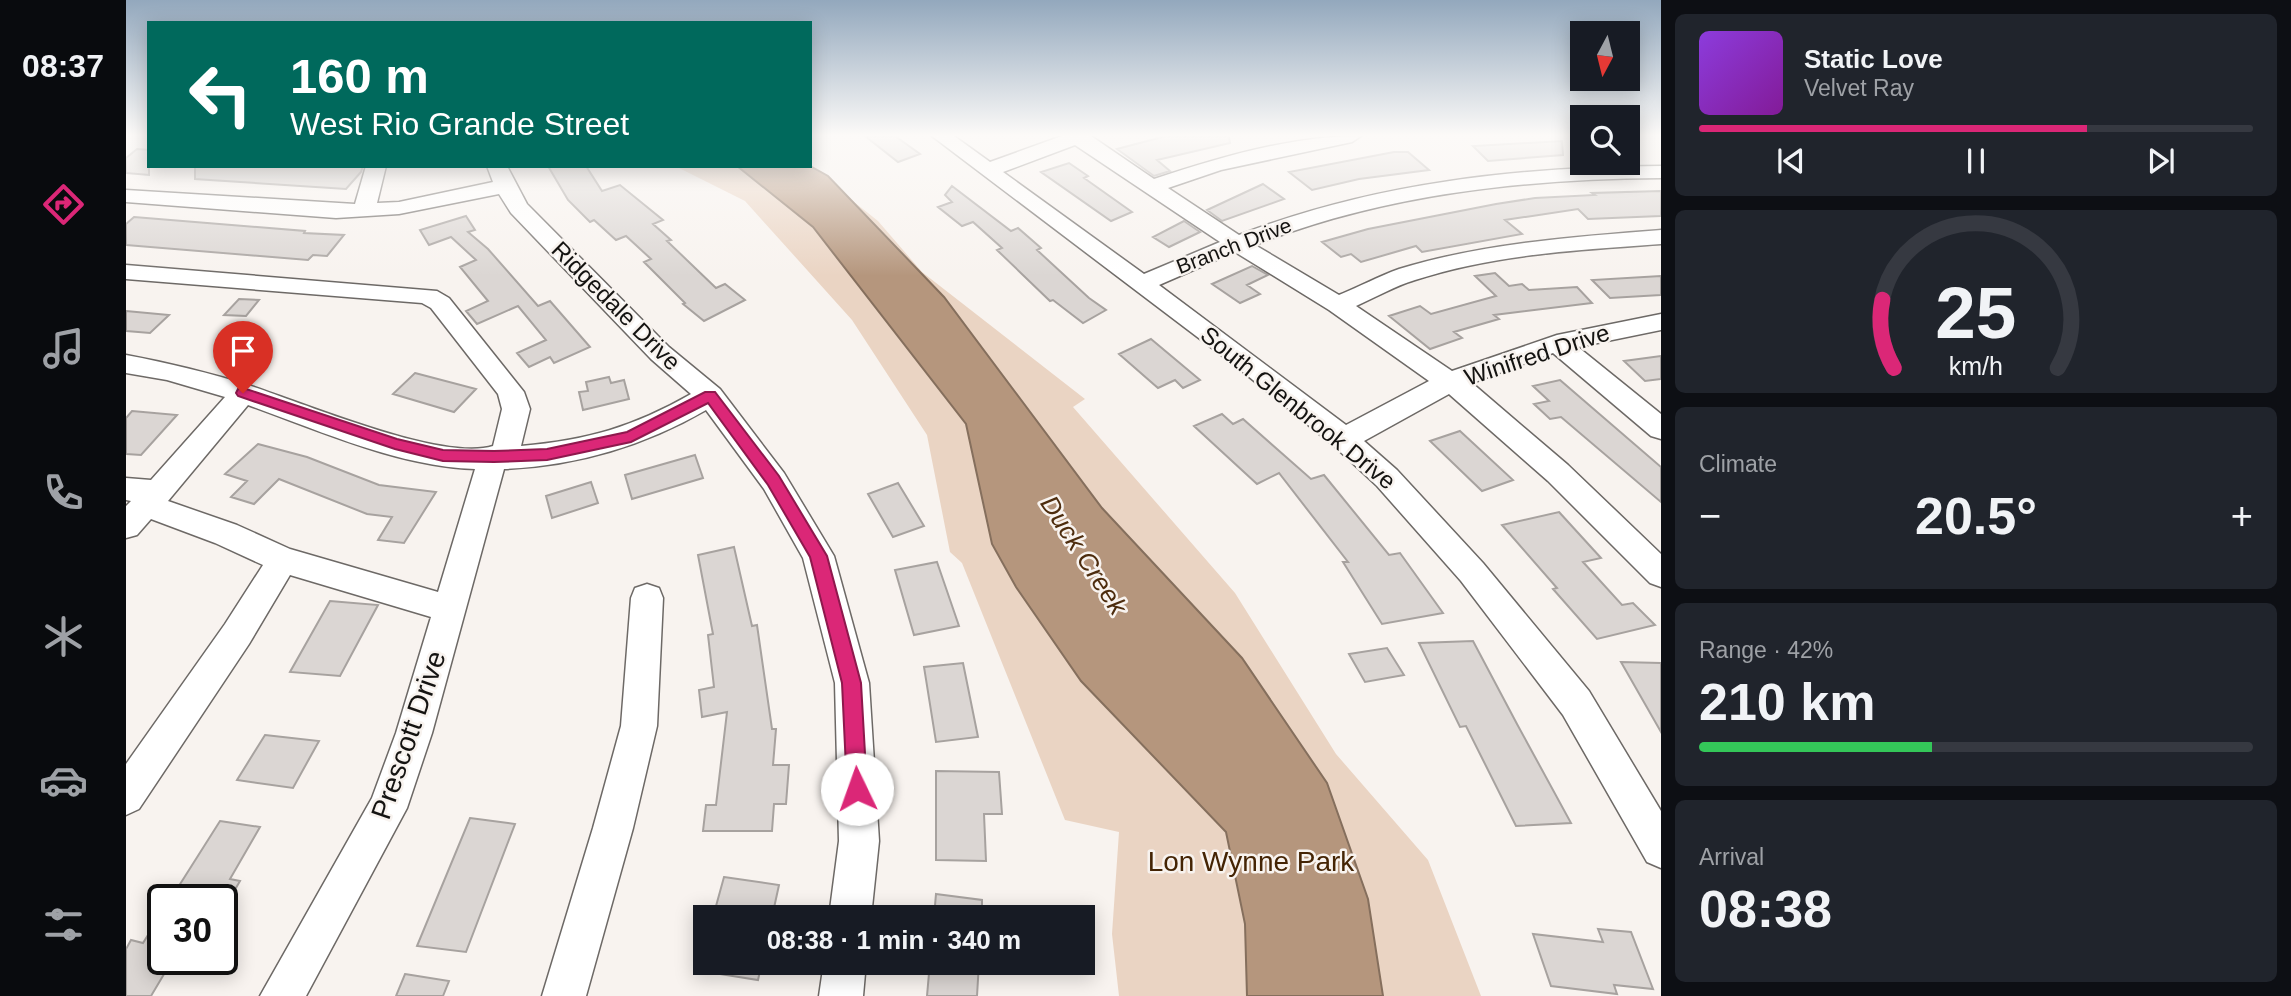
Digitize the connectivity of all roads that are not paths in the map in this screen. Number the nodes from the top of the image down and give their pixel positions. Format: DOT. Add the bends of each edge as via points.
graph roads {
  1 [pos="372,182"];
  2 [pos="480,182"];
  3 [pos="505,182"];
  4 [pos="1005,182"];
  5 [pos="1145,182"];
  6 [pos="1165,182"];
  7 [pos="1481,182"];
  8 [pos="1152,187"];
  9 [pos="126,196"];
  10 [pos="364,210"];
  11 [pos="1661,237"];
  12 [pos="1236,243"];
  13 [pos="126,272"];
  14 [pos="1142,284"];
  15 [pos="1338,304"];
  16 [pos="1661,322"];
  17 [pos="1557,343"];
  18 [pos="126,365"];
  19 [pos="1451,383"];
  20 [pos="243,393"];
  21 [pos="710,396"];
  22 [pos="1661,429"];
  23 [pos="1344,439"];
  24 [pos="499,456"];
  25 [pos="139,503"];
  26 [pos="284,560"];
  27 [pos="1661,574"];
  28 [pos="647,598"];
  29 [pos="450,609"];
  30 [pos="126,796"];
  31 [pos="1661,848"];
  32 [pos="851,905"];
  33 [pos="843,975"];
  34 [pos="282,996"];
  35 [pos="564,996"];
  36 [pos="841,996"];
  1 -- 10 [label="street"];
  2 -- 10 [label="street" via="399,208"];
  3 -- 21 [label="street, Ridgedale Drive" via="519,208 559,250 660,353"];
  4 -- 14 [label="street, South Glenbrook Drive"];
  5 -- 8 [label="street"];
  6 -- 8 [label="street"];
  7 -- 12 [label="street, Branch Drive" via="1318,215"];
  8 -- 12 [label="street"];
  9 -- 10 [label="street"];
  11 -- 15 [label="street" via="1537,246 1450,263 1405,275"];
  12 -- 14 [label="street, Branch Drive"];
  12 -- 15 [label="street"];
  13 -- 24 [label="street, Prescott Drive" via="428,296 440,303 511,392 516,410"];
  14 -- 23 [label="street, South Glenbrook Drive"];
  15 -- 19 [label="street"];
  16 -- 17 [label="street, Winifred Drive"];
  17 -- 19 [label="street, Winifred Drive"];
  17 -- 22 [label="street"];
  18 -- 20 [label="street" via="200,379"];
  19 -- 23 [label="street, Winifred Drive"];
  19 -- 27 [label="street" via="1525,442"];
  20 -- 24 [label="street" via="443,456"];
  20 -- 25 [label="street"];
  21 -- 24 [label="street" via="631,436 547,455"];
  21 -- 32 [label="street, Ridgedale Drive" via="774,481 818,556 852,683 859,841"];
  23 -- 31 [label="street, South Glenbrook Drive" via="1430,523 1576,703"];
  24 -- 29 [label="street, Prescott Drive"];
  25 -- 26 [label="street"];
  26 -- 29 [label="street"];
  26 -- 30 [label="street"];
  28 -- 35 [label="street" via="639,726"];
  29 -- 34 [label="street, Prescott Drive" via="388,808"];
  33 -- 36 [label="street"];
}
